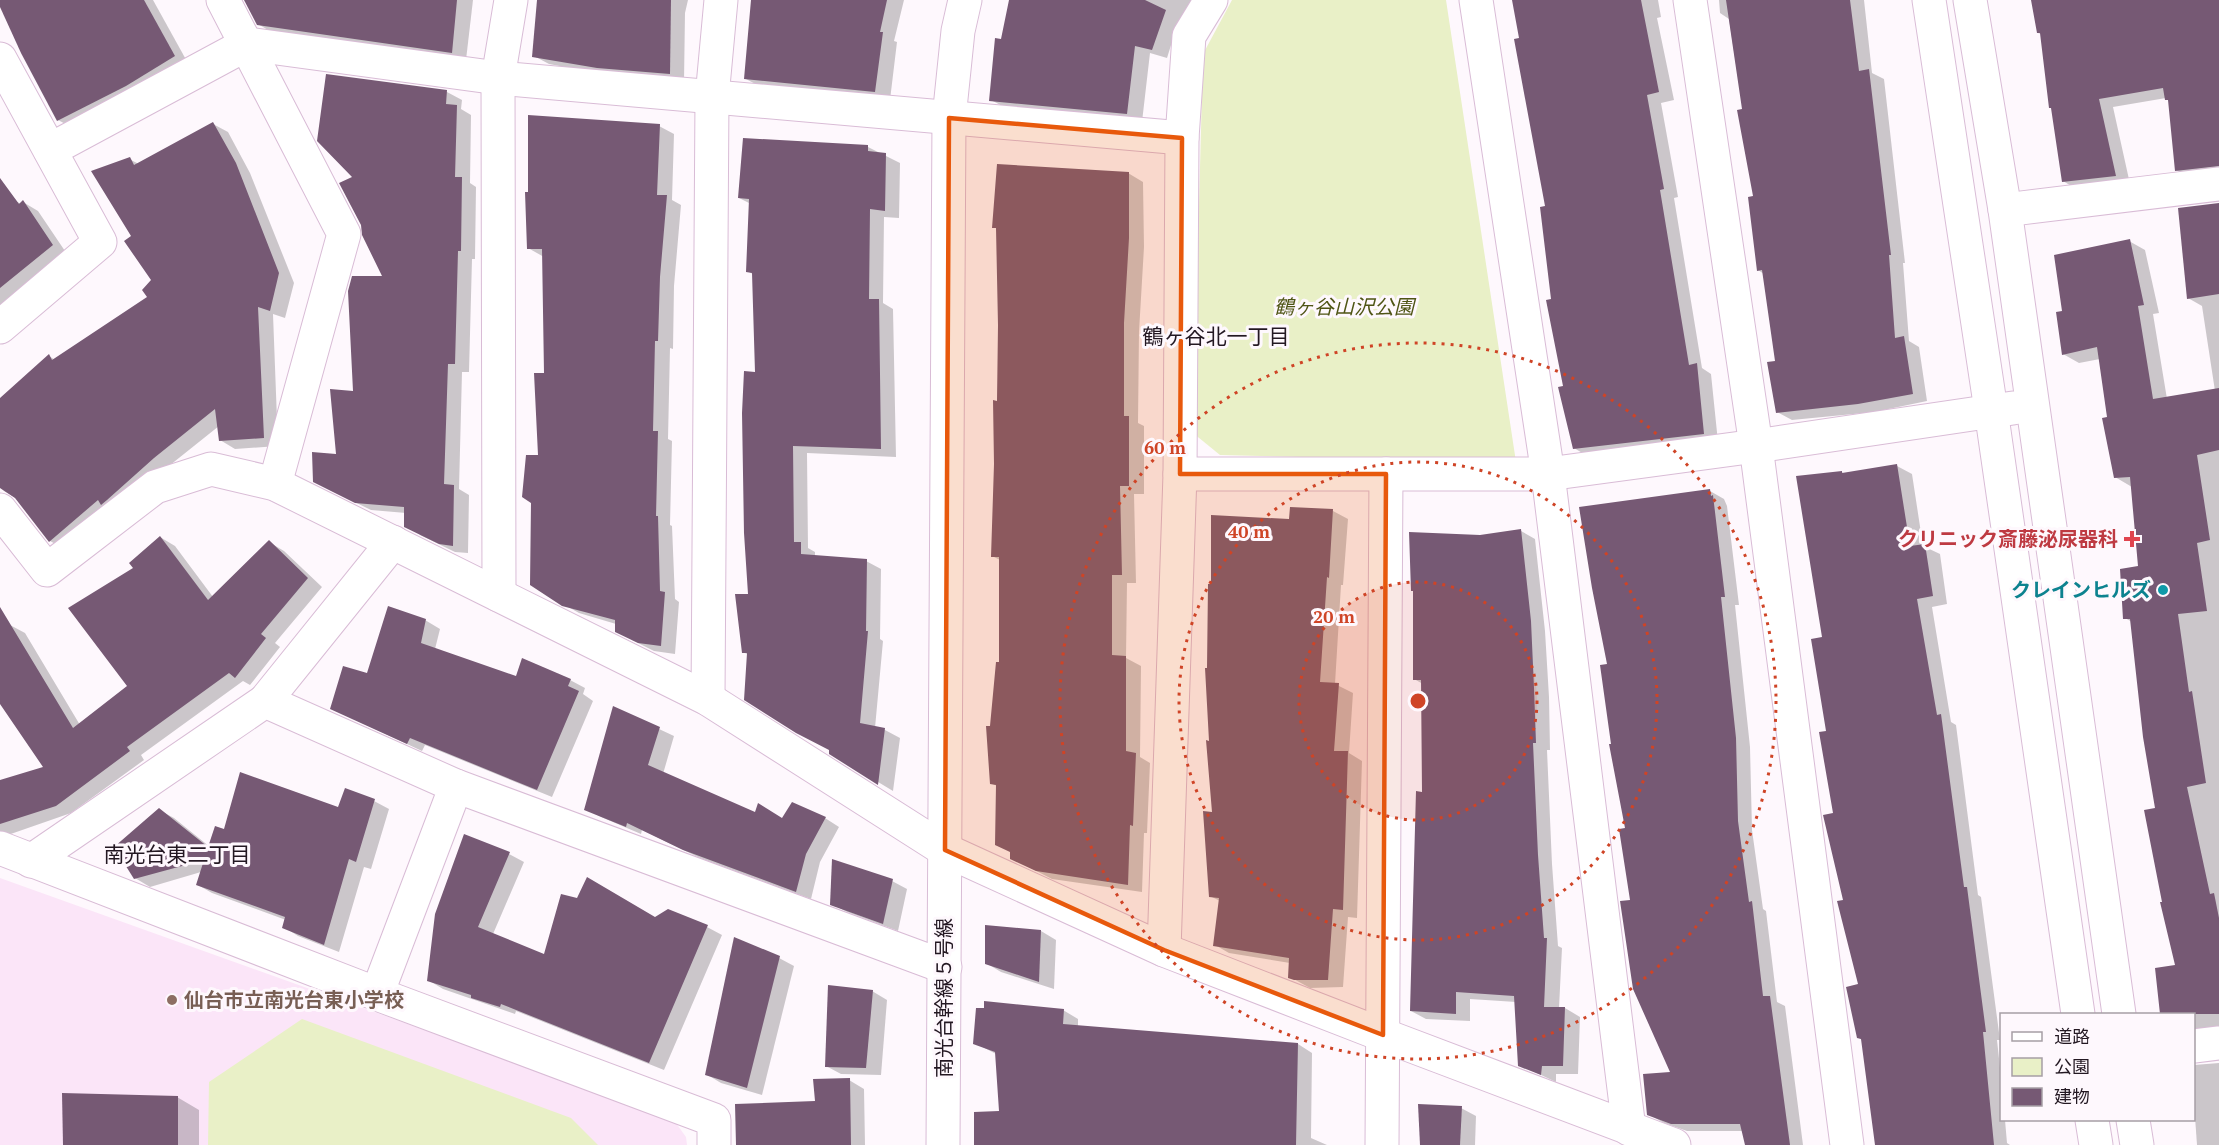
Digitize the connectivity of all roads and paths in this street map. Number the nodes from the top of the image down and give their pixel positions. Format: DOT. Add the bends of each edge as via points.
graph roads {
  1 [pos="223,0"];
  2 [pos="511,0"];
  3 [pos="722,0"];
  4 [pos="965,0"];
  5 [pos="1212,0"];
  6 [pos="1476,0"];
  7 [pos="1690,0"];
  8 [pos="1929,0"];
  9 [pos="1970,0"];
  10 [pos="247,44"];
  11 [pos="0,61"];
  12 [pos="498,78"];
  13 [pos="712,97"];
  14 [pos="949,118"];
  15 [pos="1182,138"];
  16 [pos="50,150"];
  17 [pos="2219,184"];
  18 [pos="2004,210"];
  19 [pos="0,327"];
  20 [pos="2032,405"];
  21 [pos="1991,410"];
  22 [pos="1756,446"];
  23 [pos="1180,474"];
  24 [pos="1386,474"];
  25 [pos="1548,474"];
  26 [pos="275,484"];
  27 [pos="0,510"];
  28 [pos="393,542"];
  29 [pos="499,595"];
  30 [pos="708,699"];
  31 [pos="265,700"];
  32 [pos="456,786"];
  33 [pos="0,848"];
  34 [pos="945,850"];
  35 [pos="31,861"];
  36 [pos="1164,950"];
  37 [pos="945,967"];
  38 [pos="377,994"];
  39 [pos="2078,1013"];
  40 [pos="2119,1013"];
  41 [pos="1383,1035"];
  42 [pos="2219,1043"];
  43 [pos="2195,1046"];
  44 [pos="2092,1121"];
  45 [pos="2133,1121"];
  46 [pos="1629,1128"];
  47 [pos="1592,1130"];
  48 [pos="714,1145"];
  49 [pos="943,1145"];
  50 [pos="1382,1145"];
  51 [pos="1674,1145"];
  52 [pos="1847,1145"];
  53 [pos="2096,1145"];
  54 [pos="2137,1145"];
  1 -- 10 [label="street"];
  2 -- 12 [label="street"];
  3 -- 13 [label="street"];
  4 -- 14 [label="street, 南光台幹線５号線"];
  5 -- 15 [label="street" via="1190,36"];
  6 -- 25 [label="street"];
  7 -- 22 [label="street"];
  8 -- 21 [label="street"];
  9 -- 18 [label="street"];
  10 -- 12 [label="street"];
  10 -- 16 [label="street"];
  10 -- 26 [label="street" via="344,234"];
  11 -- 16 [label="street"];
  12 -- 13 [label="street"];
  12 -- 29 [label="street"];
  13 -- 14 [label="street"];
  13 -- 30 [label="street"];
  14 -- 15 [label="street"];
  14 -- 34 [label="street, 南光台幹線５号線"];
  15 -- 23 [label="street"];
  16 -- 19 [label="street" via="99,242"];
  17 -- 18 [label="street"];
  18 -- 20 [label="street"];
  20 -- 21 [label="street"];
  20 -- 40 [label="street"];
  21 -- 22 [label="street"];
  21 -- 39 [label="street"];
  22 -- 25 [label="street"];
  22 -- 52 [label="street"];
  23 -- 24 [label="street"];
  23 -- 36 [label="street"];
  24 -- 25 [label="street"];
  24 -- 41 [label="street"];
  25 -- 46 [label="street"];
  26 -- 27 [label="street" via="211,469 155,487 47,570"];
  26 -- 28 [label="street"];
  28 -- 29 [label="street"];
  28 -- 31 [label="street"];
  29 -- 30 [label="street"];
  30 -- 34 [label="street"];
  31 -- 32 [label="street"];
  31 -- 35 [label="street"];
  32 -- 37 [label="street"];
  32 -- 38 [label="street"];
  33 -- 35 [label="street"];
  34 -- 36 [label="street"];
  34 -- 37 [label="street, 南光台幹線５号線"];
  35 -- 38 [label="street"];
  36 -- 41 [label="street"];
  37 -- 49 [label="street, 南光台幹線５号線"];
  38 -- 48 [label="street" via="714,1120"];
  41 -- 47 [label="street"];
  41 -- 50 [label="street"];
  42 -- 43 [label="street"];
  44 -- 53 [label="street"];
  45 -- 54 [label="street"];
  46 -- 47 [label="street"];
  46 -- 51 [label="street"];
}
